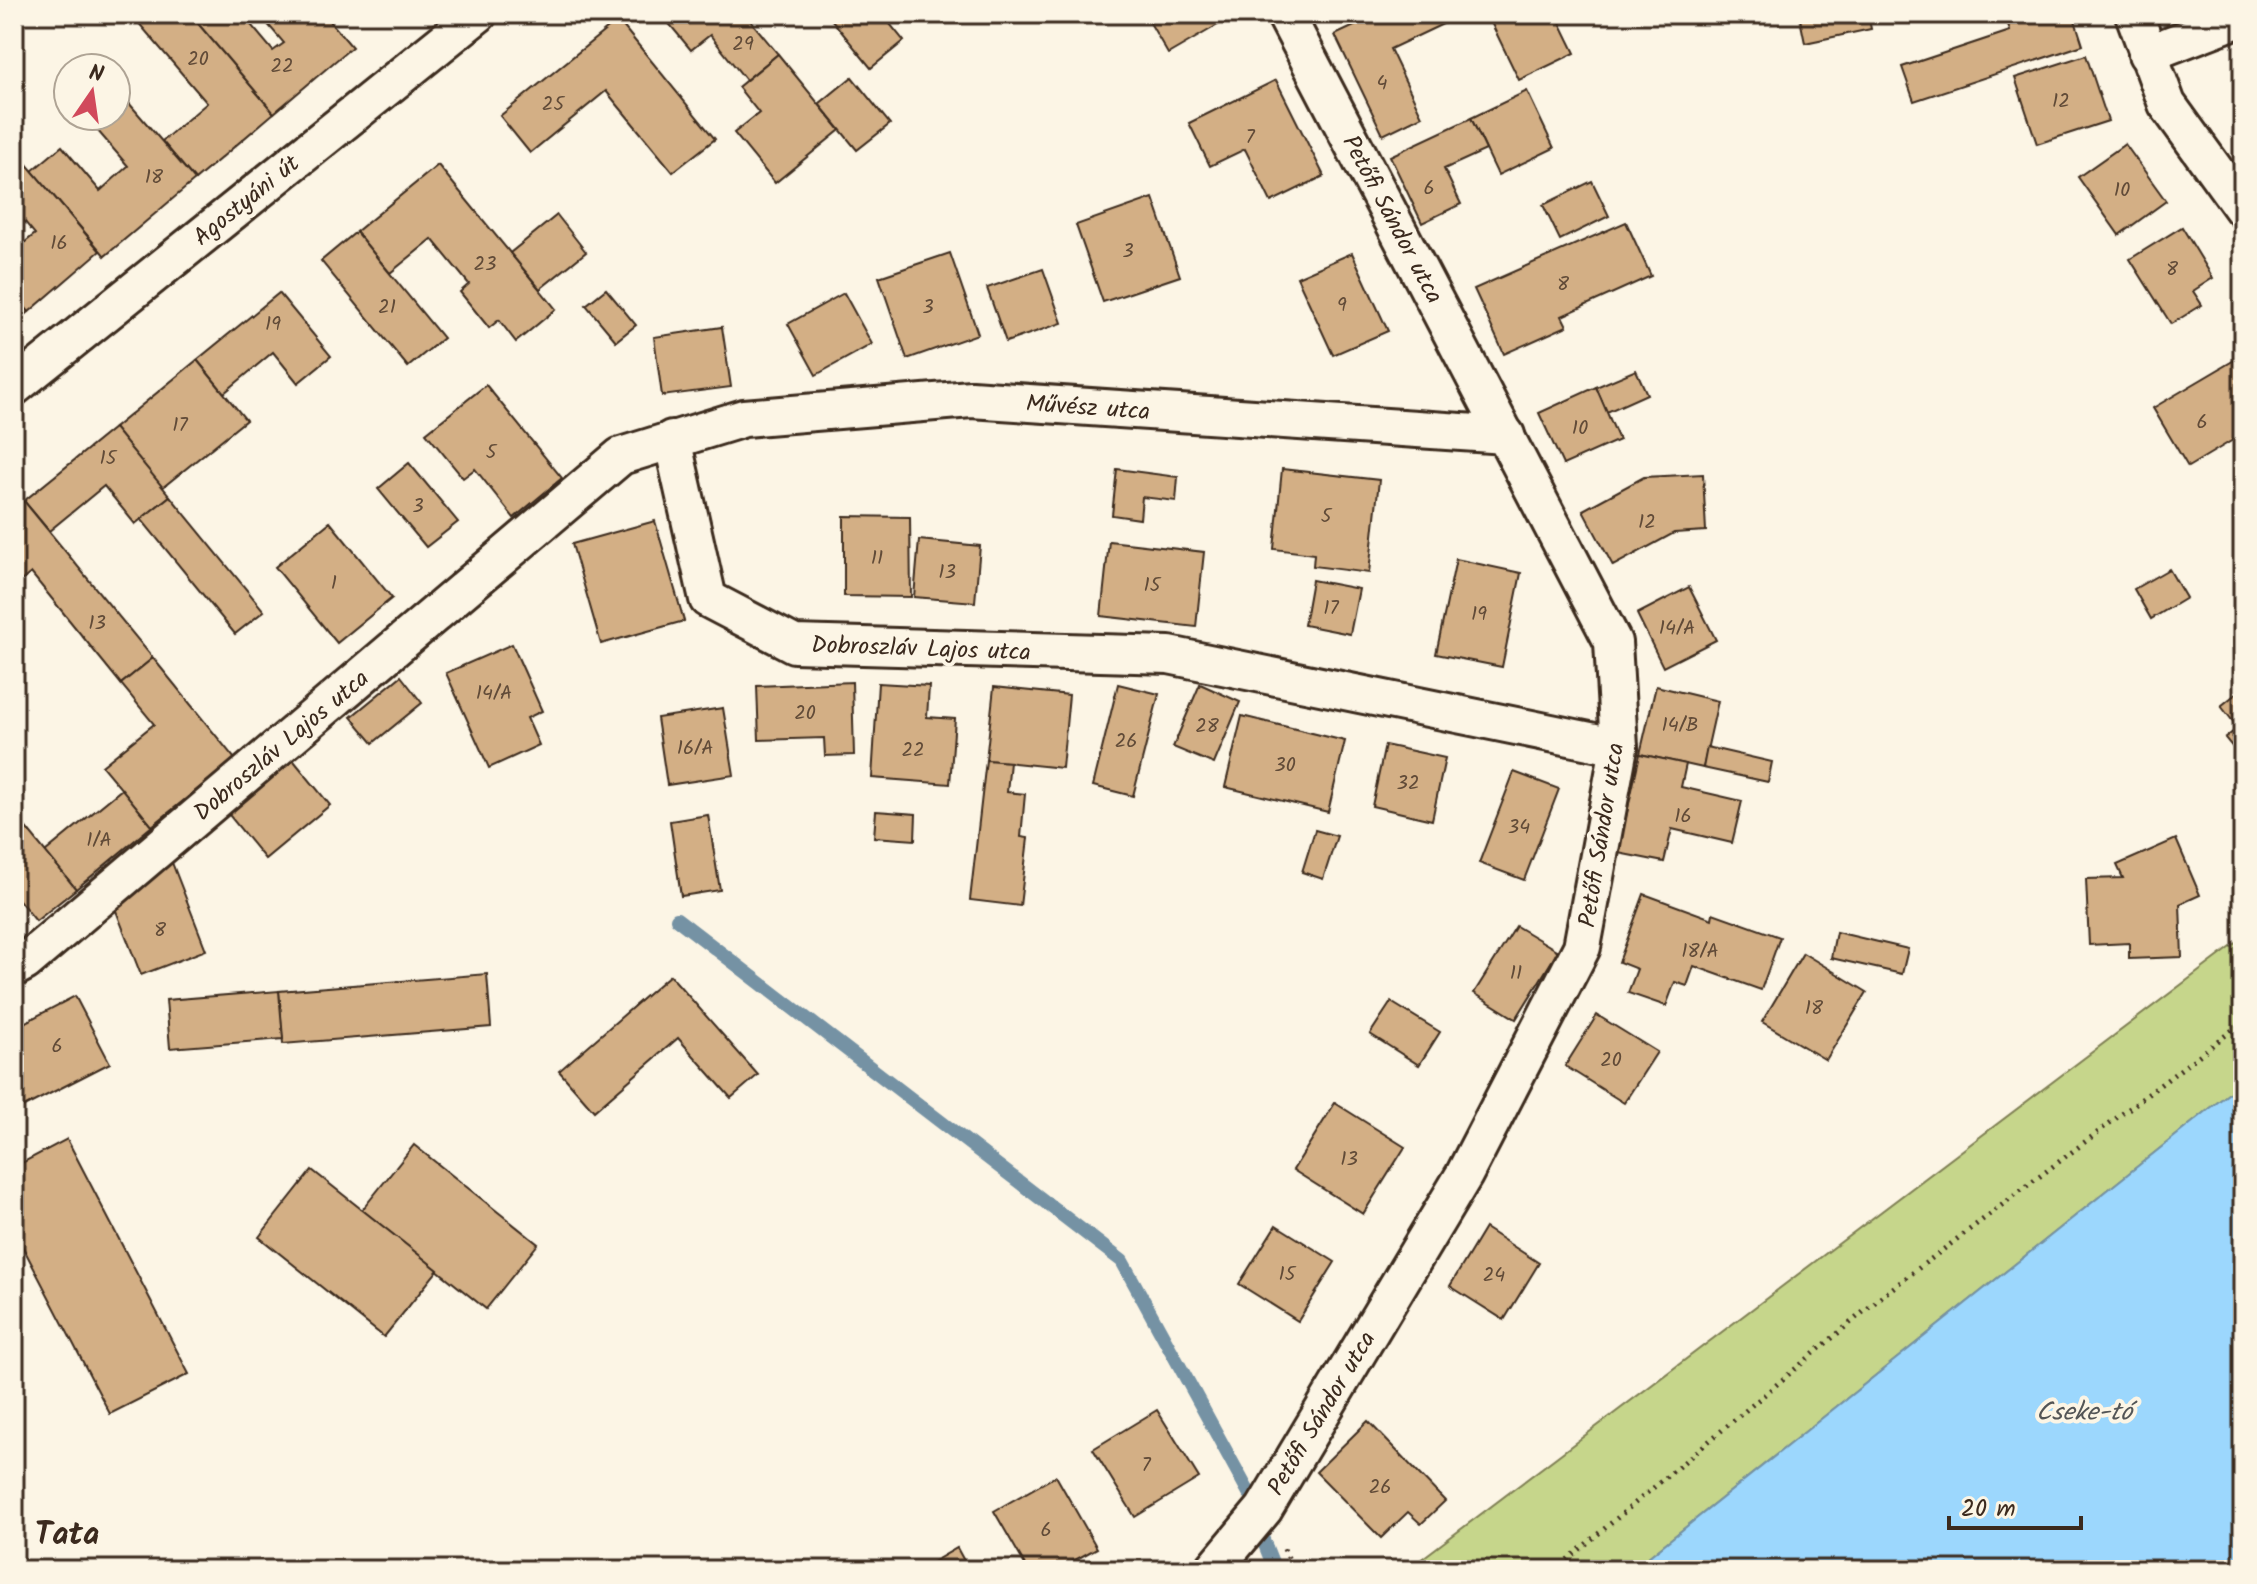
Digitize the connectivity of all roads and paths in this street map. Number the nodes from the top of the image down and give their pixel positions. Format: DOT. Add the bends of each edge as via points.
graph roads {
  1 [pos="478,14"];
  2 [pos="1285,14"];
  3 [pos="2134,14"];
  4 [pos="2243,17"];
  5 [pos="2147,54"];
  6 [pos="2243,209"];
  7 [pos="14,387"];
  8 [pos="1506,435"];
  9 [pos="672,439"];
  10 [pos="1619,747"];
  11 [pos="14,968"];
  12 [pos="2243,1022"];
  13 [pos="1213,1570"];
  14 [pos="1555,1570"];
  1 -- 7 [label="street, Agostyáni út"];
  2 -- 8 [label="street, Petőfi Sándor utca"];
  3 -- 5 [label="street"];
  4 -- 5 [label="street"];
  5 -- 6 [label="street" via="2167,104"];
  8 -- 9 [label="street, Művész utca" via="971,399 744,418"];
  8 -- 10 [label="street, Petőfi Sándor utca" via="1613,642"];
  9 -- 10 [label="street, Dobroszláv Lajos utca" via="708,599 794,644 1169,655"];
  9 -- 11 [label="street, Dobroszláv Lajos utca" via="621,456"];
  10 -- 13 [label="street, Petőfi Sándor utca" via="1582,947 1464,1175 1264,1509"];
  12 -- 14 [label="path" via="1886,1293"];
}
